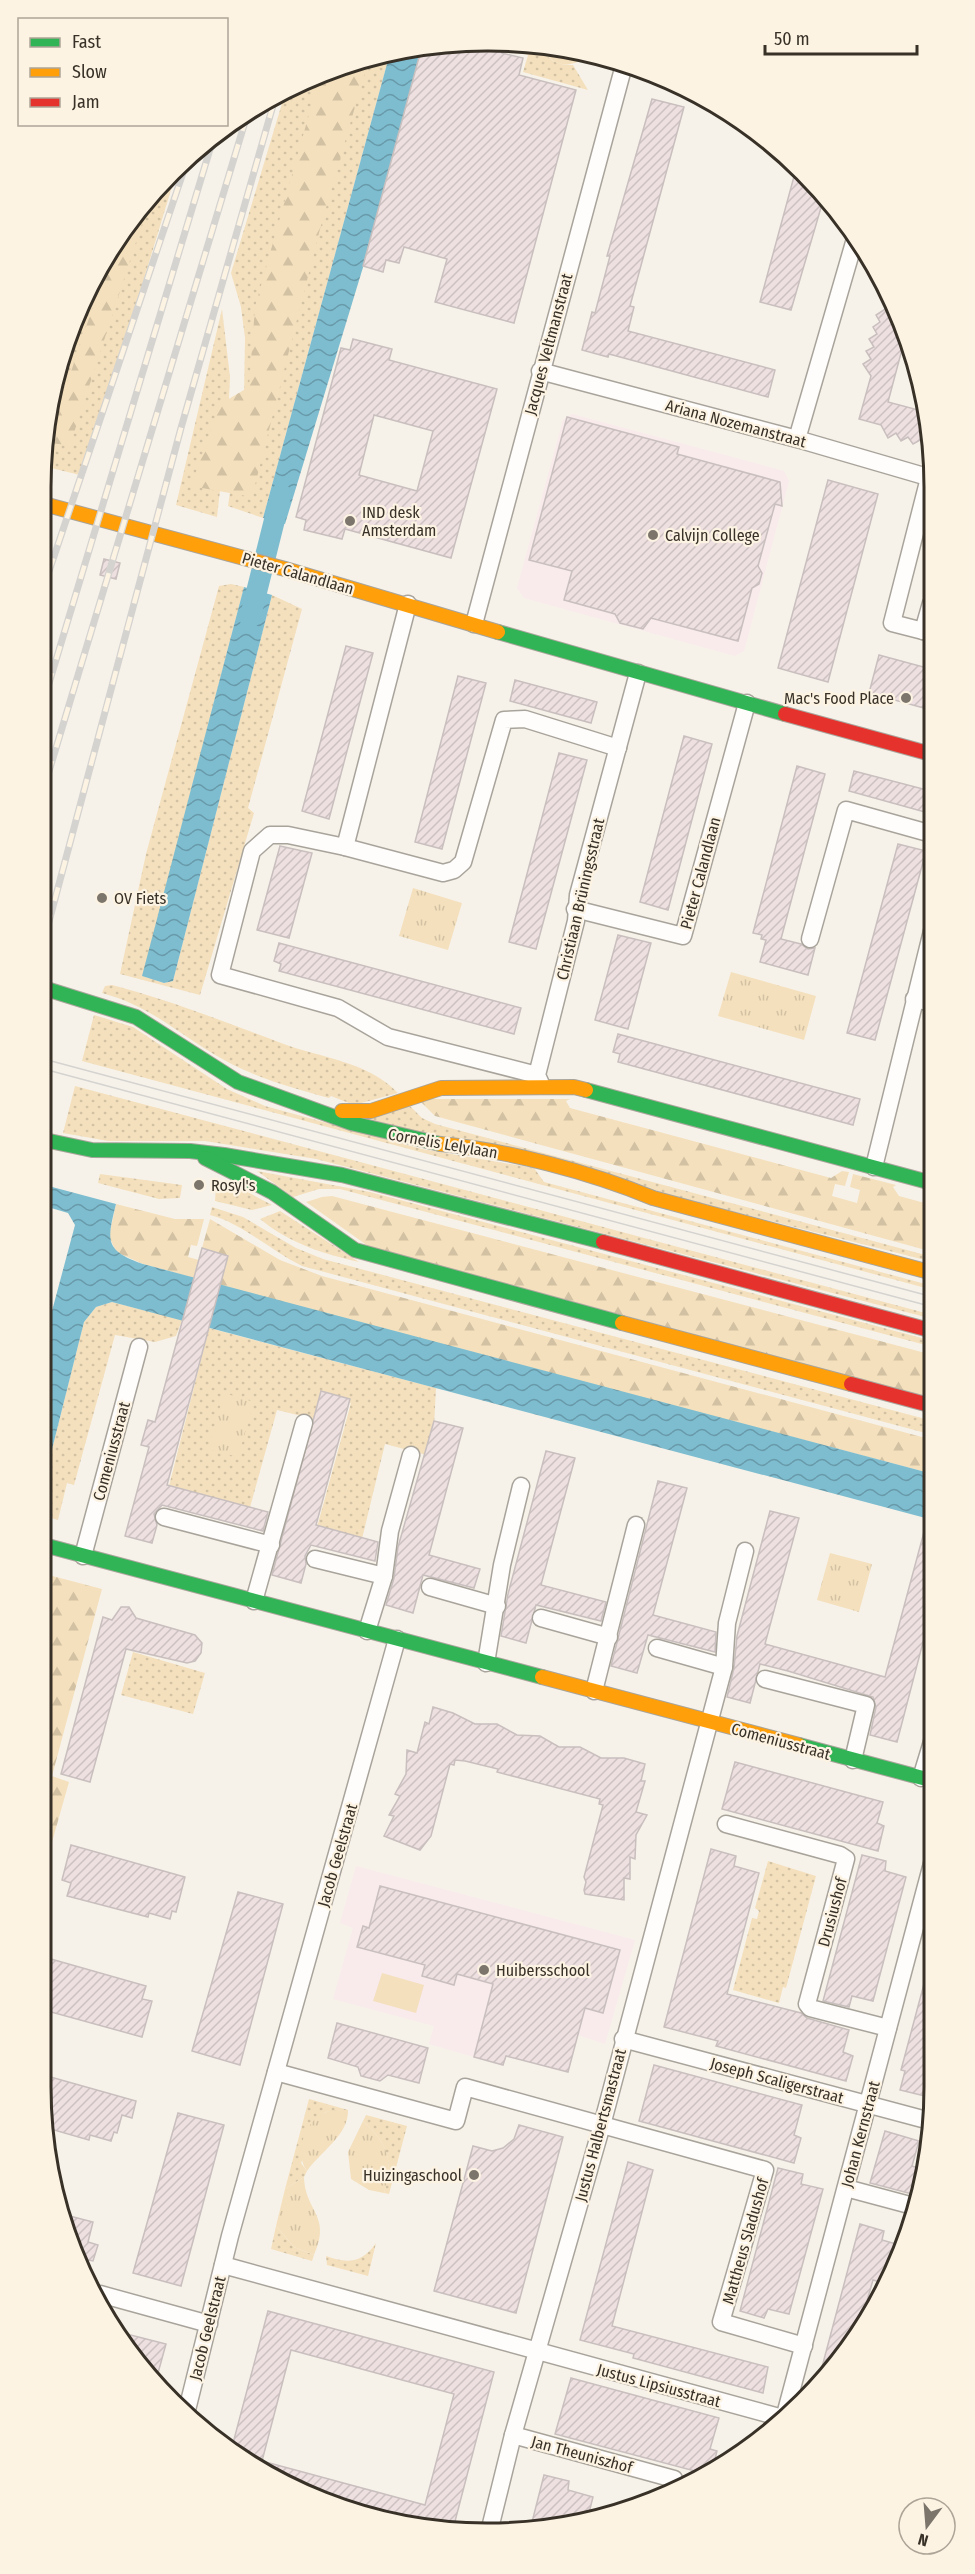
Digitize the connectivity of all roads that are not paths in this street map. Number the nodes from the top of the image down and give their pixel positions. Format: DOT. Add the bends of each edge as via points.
graph roads {
  1 [pos="622,72"];
  2 [pos="852,248"];
  3 [pos="540,371"];
  4 [pos="797,439"];
  5 [pos="924,476"];
  6 [pos="924,501"];
  7 [pos="51,505"];
  8 [pos="408,604"];
  9 [pos="474,624"];
  10 [pos="924,631"];
  11 [pos="638,673"];
  12 [pos="747,703"];
  13 [pos="618,748"];
  14 [pos="924,752"];
  15 [pos="924,832"];
  16 [pos="345,847"];
  17 [pos="576,909"];
  18 [pos="810,939"];
  19 [pos="924,963"];
  20 [pos="51,990"];
  21 [pos="915,999"];
  22 [pos="924,1001"];
  23 [pos="540,1082"];
  24 [pos="304,1106"];
  25 [pos="51,1141"];
  26 [pos="189,1151"];
  27 [pos="874,1167"];
  28 [pos="924,1181"];
  29 [pos="924,1271"];
  30 [pos="924,1329"];
  31 [pos="139,1347"];
  32 [pos="924,1404"];
  33 [pos="304,1423"];
  34 [pos="411,1455"];
  35 [pos="521,1486"];
  36 [pos="164,1517"];
  37 [pos="636,1525"];
  38 [pos="271,1545"];
  39 [pos="51,1546"];
  40 [pos="745,1551"];
  41 [pos="83,1556"];
  42 [pos="315,1559"];
  43 [pos="384,1576"];
  44 [pos="430,1587"];
  45 [pos="254,1601"];
  46 [pos="497,1606"];
  47 [pos="541,1618"];
  48 [pos="368,1631"];
  49 [pos="609,1637"];
  50 [pos="397,1639"];
  51 [pos="657,1648"];
  52 [pos="486,1663"];
  53 [pos="724,1667"];
  54 [pos="765,1679"];
  55 [pos="594,1691"];
  56 [pos="709,1722"];
  57 [pos="853,1760"];
  58 [pos="924,1779"];
  59 [pos="726,1824"];
  60 [pos="924,1904"];
  61 [pos="888,2028"];
  62 [pos="623,2039"];
  63 [pos="276,2072"];
  64 [pos="868,2104"];
  65 [pos="923,2119"];
  66 [pos="602,2125"];
  67 [pos="846,2188"];
  68 [pos="907,2204"];
  69 [pos="223,2265"];
  70 [pos="104,2295"];
  71 [pos="208,2324"];
  72 [pos="804,2346"];
  73 [pos="538,2352"];
  74 [pos="788,2402"];
  75 [pos="188,2403"];
  76 [pos="774,2416"];
  77 [pos="513,2435"];
  78 [pos="675,2481"];
  79 [pos="491,2523"];
  1 -- 3 [label="street, Jacques Veltmanstraat"];
  2 -- 4 [label="street"];
  3 -- 4 [label="street, Ariana Nozemanstraat"];
  3 -- 9 [label="street, Jacques Veltmanstraat"];
  4 -- 5 [label="street, Ariana Nozemanstraat"];
  6 -- 10 [label="street" via="892,623"];
  7 -- 8 [label="main road, Pieter Calandlaan"];
  8 -- 9 [label="main road, Pieter Calandlaan"];
  8 -- 16 [label="street"];
  9 -- 11 [label="main road, Pieter Calandlaan"];
  11 -- 12 [label="main road, Pieter Calandlaan"];
  11 -- 13 [label="street, Christiaan Brüningsstraat"];
  12 -- 14 [label="main road, Pieter Calandlaan"];
  12 -- 17 [label="street, Pieter Calandlaan" via="683,936"];
  13 -- 16 [label="street" via="525,719 504,720 463,862 454,870 443,873"];
  13 -- 17 [label="street, Christiaan Brüningsstraat"];
  15 -- 18 [label="street" via="846,810"];
  16 -- 23 [label="street" via="270,835 252,851 219,975 338,1008 388,1037"];
  17 -- 23 [label="street, Christiaan Brüningsstraat"];
  19 -- 21 [label="street"];
  20 -- 24 [label="main road, Cornelis Lelylaan" via="136,1017 238,1082"];
  21 -- 22 [label="street"];
  21 -- 27 [label="street"];
  23 -- 24 [label="main road" via="435,1089 375,1112"];
  23 -- 27 [label="main road" via="574,1087"];
  24 -- 29 [label="main road, Cornelis Lelylaan" via="406,1139 481,1148"];
  25 -- 26 [label="main road" via="92,1150"];
  26 -- 30 [label="main road" via="381,1183"];
  26 -- 32 [label="main road" via="272,1192 334,1237 377,1258"];
  27 -- 28 [label="main road"];
  31 -- 41 [label="street, Comeniusstraat"];
  33 -- 38 [label="street"];
  34 -- 43 [label="street" via="390,1531"];
  35 -- 46 [label="street" via="502,1565"];
  36 -- 38 [label="street"];
  37 -- 49 [label="street"];
  38 -- 45 [label="street"];
  39 -- 41 [label="main road, Comeniusstraat"];
  40 -- 53 [label="street, Comeniusstraat" via="727,1623"];
  41 -- 45 [label="main road, Comeniusstraat"];
  42 -- 43 [label="street"];
  43 -- 48 [label="street"];
  44 -- 46 [label="street"];
  45 -- 48 [label="main road, Comeniusstraat"];
  46 -- 52 [label="street"];
  47 -- 49 [label="street"];
  48 -- 50 [label="main road, Comeniusstraat"];
  49 -- 55 [label="street"];
  50 -- 52 [label="main road, Comeniusstraat"];
  50 -- 63 [label="street, Jacob Geelstraat"];
  51 -- 53 [label="street"];
  52 -- 55 [label="main road, Comeniusstraat"];
  53 -- 56 [label="street, Comeniusstraat"];
  54 -- 57 [label="street, Comeniusstraat" via="866,1705"];
  55 -- 56 [label="main road, Comeniusstraat"];
  56 -- 57 [label="main road, Comeniusstraat"];
  56 -- 62 [label="street, Justus Halbertsmastraat"];
  57 -- 58 [label="main road, Comeniusstraat"];
  59 -- 61 [label="street, Drusiushof" via="846,1859 807,2004"];
  60 -- 61 [label="street, Johan Kernstraat"];
  61 -- 64 [label="street, Johan Kernstraat"];
  62 -- 64 [label="street, Joseph Scaligerstraat"];
  62 -- 66 [label="street, Justus Halbertsmastraat"];
  63 -- 66 [label="street" via="456,2121 465,2087"];
  63 -- 69 [label="street, Jacob Geelstraat"];
  64 -- 65 [label="street, Joseph Scaligerstraat"];
  64 -- 67 [label="street, Johan Kernstraat"];
  66 -- 72 [label="street, Mattheus Sladushof" via="765,2170 721,2322"];
  66 -- 73 [label="street, Justus Halbertsmastraat"];
  67 -- 68 [label="street"];
  67 -- 72 [label="street, Johan Kernstraat"];
  69 -- 71 [label="street, Jacob Geelstraat"];
  69 -- 73 [label="street, Justus Lipsiusstraat"];
  70 -- 71 [label="street"];
  71 -- 75 [label="street, Jacob Geelstraat"];
  72 -- 74 [label="street, Johan Kernstraat"];
  73 -- 76 [label="street, Justus Lipsiusstraat"];
  73 -- 77 [label="street, Justus Halbertsmastraat"];
  77 -- 78 [label="street, Jan Theuniszhof"];
  77 -- 79 [label="street, Justus Halbertsmastraat"];
}
